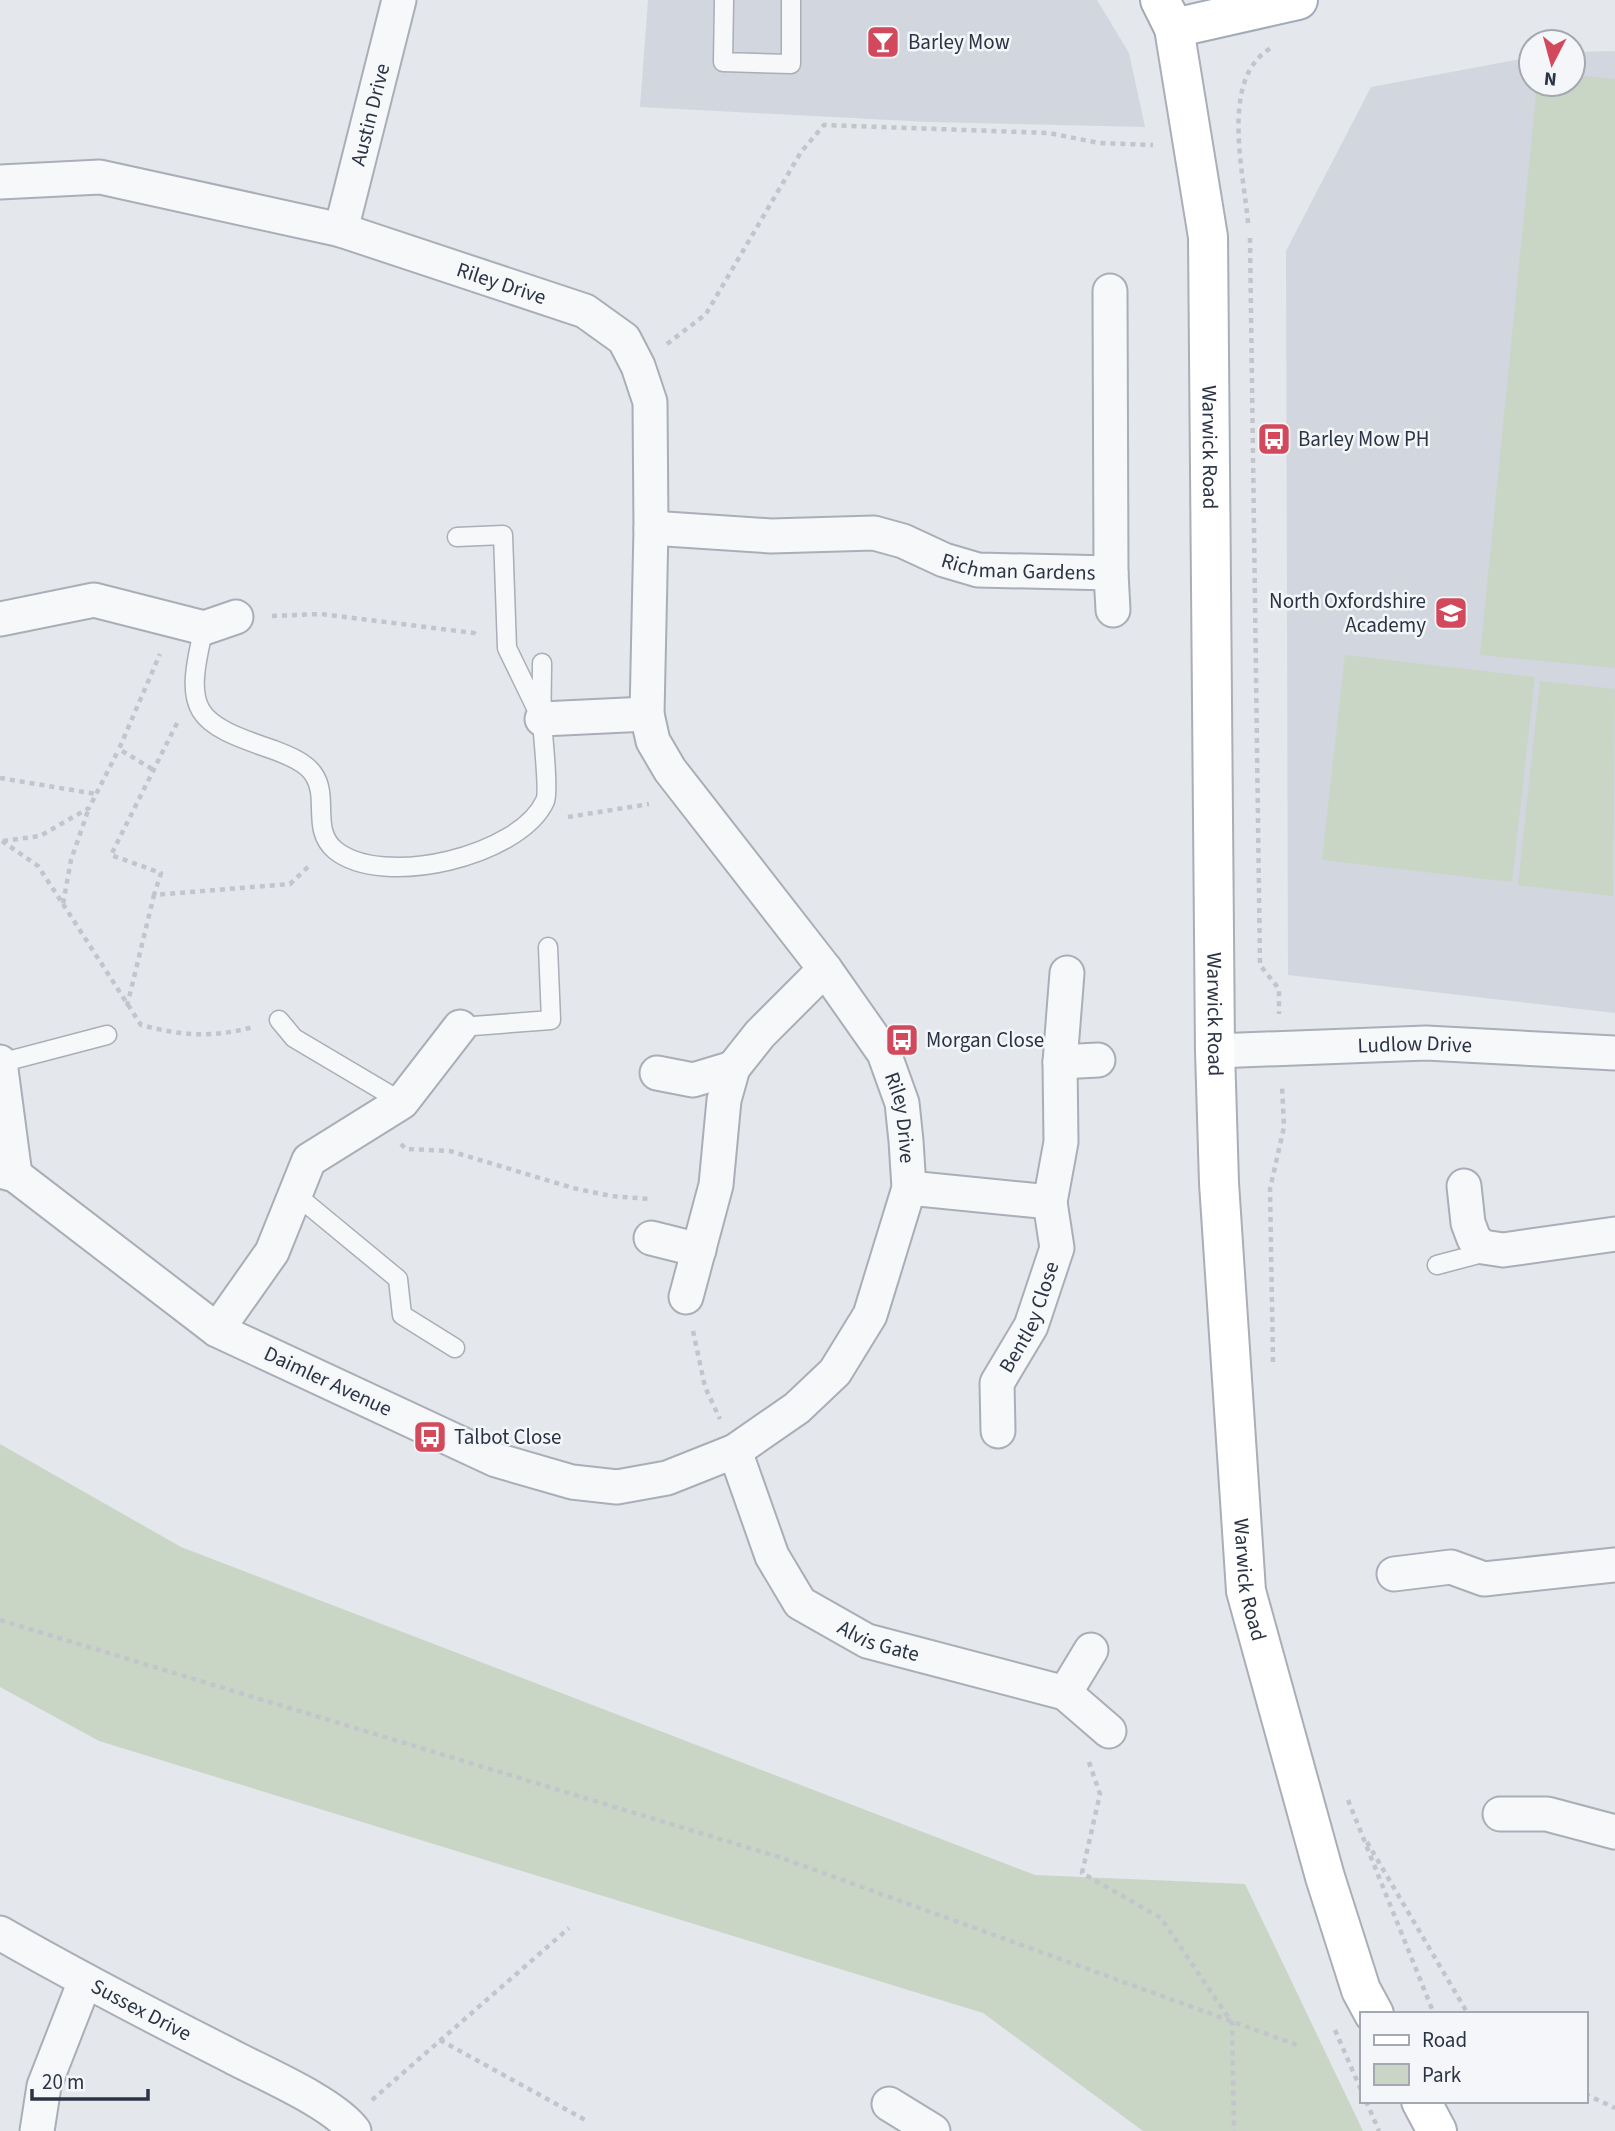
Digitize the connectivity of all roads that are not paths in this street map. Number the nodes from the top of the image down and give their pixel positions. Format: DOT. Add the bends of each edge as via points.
graph roads {
  1 [pos="399,0"];
  2 [pos="724,0"];
  3 [pos="791,0"];
  4 [pos="1289,2"];
  5 [pos="1167,14"];
  6 [pos="0,182"];
  7 [pos="341,230"];
  8 [pos="1110,291"];
  9 [pos="652,528"];
  10 [pos="457,537"];
  11 [pos="1111,573"];
  12 [pos="1114,610"];
  13 [pos="236,617"];
  14 [pos="0,619"];
  15 [pos="189,624"];
  16 [pos="542,663"];
  17 [pos="647,714"];
  18 [pos="542,719"];
  19 [pos="548,947"];
  20 [pos="825,968"];
  21 [pos="1067,972"];
  22 [pos="279,1020"];
  23 [pos="460,1027"];
  24 [pos="107,1035"];
  25 [pos="1215,1051"];
  26 [pos="1615,1053"];
  27 [pos="1098,1060"];
  28 [pos="0,1062"];
  29 [pos="1060,1062"];
  30 [pos="733,1068"];
  31 [pos="657,1073"];
  32 [pos="389,1111"];
  33 [pos="7,1173"];
  34 [pos="1464,1186"];
  35 [pos="909,1188"];
  36 [pos="295,1194"];
  37 [pos="1050,1202"];
  38 [pos="1615,1234"];
  39 [pos="651,1238"];
  40 [pos="699,1250"];
  41 [pos="1494,1250"];
  42 [pos="1437,1265"];
  43 [pos="686,1297"];
  44 [pos="217,1330"];
  45 [pos="455,1348"];
  46 [pos="998,1431"];
  47 [pos="735,1451"];
  48 [pos="1615,1565"];
  49 [pos="1394,1574"];
  50 [pos="1091,1650"];
  51 [pos="1065,1693"];
  52 [pos="1109,1731"];
  53 [pos="1500,1814"];
  54 [pos="1615,1832"];
  55 [pos="0,1933"];
  56 [pos="85,1981"];
  57 [pos="1373,2012"];
  58 [pos="1422,2103"];
  59 [pos="889,2104"];
  60 [pos="351,2126"];
  61 [pos="37,2131"];
  62 [pos="933,2131"];
  63 [pos="1437,2131"];
  1 -- 7 [label="street, Austin Drive"];
  2 -- 3 [label="lane" via="723,62 791,64"];
  4 -- 5 [label="main road"];
  5 -- 25 [label="main road, Warwick Road" via="1208,237"];
  6 -- 7 [label="street, Riley Drive" via="100,177"];
  7 -- 9 [label="street, Riley Drive" via="585,311 624,339 650,402"];
  8 -- 11 [label="street, Richman Gardens"];
  9 -- 11 [label="street, Richman Gardens" via="771,536 874,533 978,570"];
  9 -- 17 [label="street, Riley Drive"];
  10 -- 18 [label="lane" via="503,535 507,648"];
  11 -- 12 [label="street"];
  13 -- 15 [label="street"];
  14 -- 15 [label="street" via="94,600"];
  15 -- 18 [label="lane" via="195,665 193,695 199,710 230,736 285,754 315,775 322,826 332,845 362,863 417,865 465,858 529,823 547,798"];
  16 -- 18 [label="lane"];
  17 -- 18 [label="street"];
  17 -- 20 [label="street, Riley Drive" via="653,741 691,797"];
  19 -- 23 [label="lane" via="551,1020"];
  20 -- 30 [label="street"];
  20 -- 35 [label="street, Riley Drive" via="884,1053 902,1103"];
  21 -- 29 [label="street, Bentley Close"];
  22 -- 32 [label="lane" via="293,1038"];
  23 -- 32 [label="street"];
  24 -- 28 [label="lane"];
  25 -- 26 [label="street, Ludlow Drive" via="1426,1043"];
  25 -- 57 [label="main road, Warwick Road" via="1219,1183 1246,1591 1325,1877 1361,1990"];
  27 -- 29 [label="street"];
  28 -- 33 [label="street"];
  29 -- 37 [label="street, Bentley Close" via="1061,1142"];
  30 -- 31 [label="street" via="693,1080"];
  30 -- 40 [label="street" via="723,1100 716,1185"];
  32 -- 36 [label="street" via="309,1160"];
  33 -- 44 [label="street, Daimler Avenue"];
  34 -- 41 [label="street" via="1474,1239"];
  35 -- 37 [label="street"];
  35 -- 47 [label="street, Riley Drive" via="870,1315 835,1372 797,1408"];
  36 -- 44 [label="street" via="272,1252"];
  36 -- 45 [label="lane" via="398,1279 402,1315"];
  37 -- 46 [label="street, Bentley Close" via="1057,1248 1031,1326 997,1383"];
  38 -- 41 [label="street"];
  39 -- 40 [label="street"];
  40 -- 43 [label="street"];
  41 -- 42 [label="lane"];
  44 -- 47 [label="street, Daimler Avenue" via="496,1461 572,1482 617,1487 667,1478"];
  47 -- 51 [label="street, Alvis Gate" via="772,1556 800,1603 867,1641"];
  48 -- 49 [label="street" via="1484,1579 1451,1567"];
  50 -- 51 [label="street"];
  51 -- 52 [label="street, Alvis Gate"];
  53 -- 54 [label="street" via="1547,1814"];
  55 -- 56 [label="street, Sussex Drive"];
  56 -- 60 [label="street, Sussex Drive" via="296,2090"];
  56 -- 61 [label="street" via="44,2086"];
  58 -- 63 [label="main road"];
  59 -- 62 [label="street"];
}
